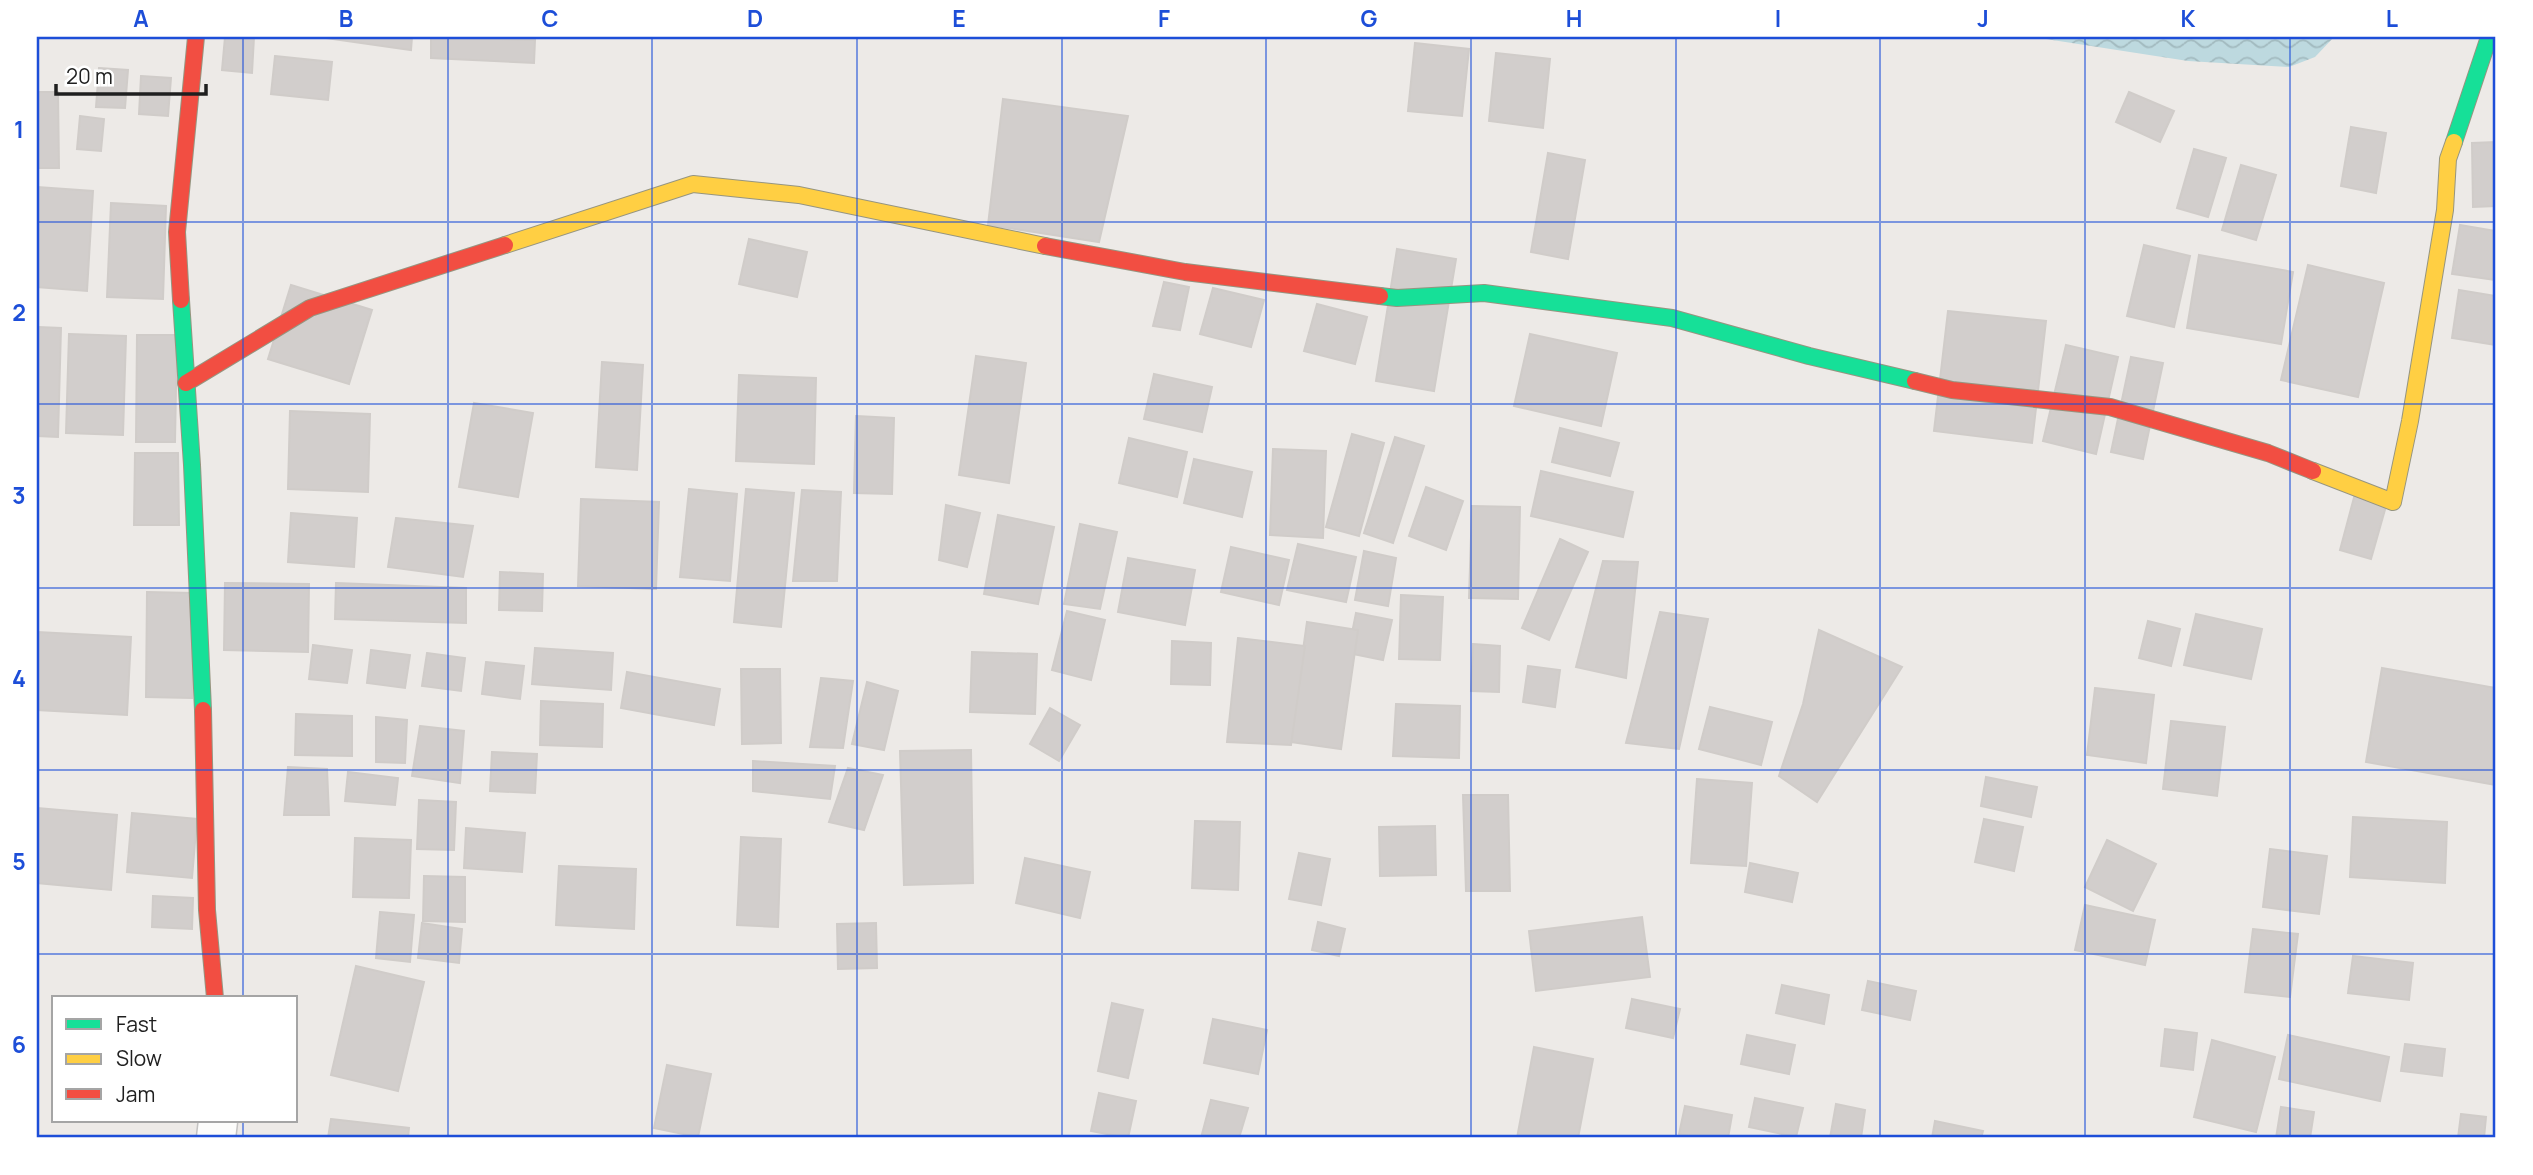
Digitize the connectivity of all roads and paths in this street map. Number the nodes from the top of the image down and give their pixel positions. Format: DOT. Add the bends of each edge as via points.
graph roads {
  1 [pos="196,37"];
  2 [pos="2489,37"];
  3 [pos="186,383"];
  4 [pos="215,996"];
  1 -- 3 [label="street" via="177,232"];
  2 -- 3 [label="street" via="2448,159 2445,210 2393,502 2268,453 2110,407 1952,390 1672,318 1483,293 1397,298 1185,272 799,195 693,184 310,308"];
  3 -- 4 [label="street" via="200,643 207,910"];
}
